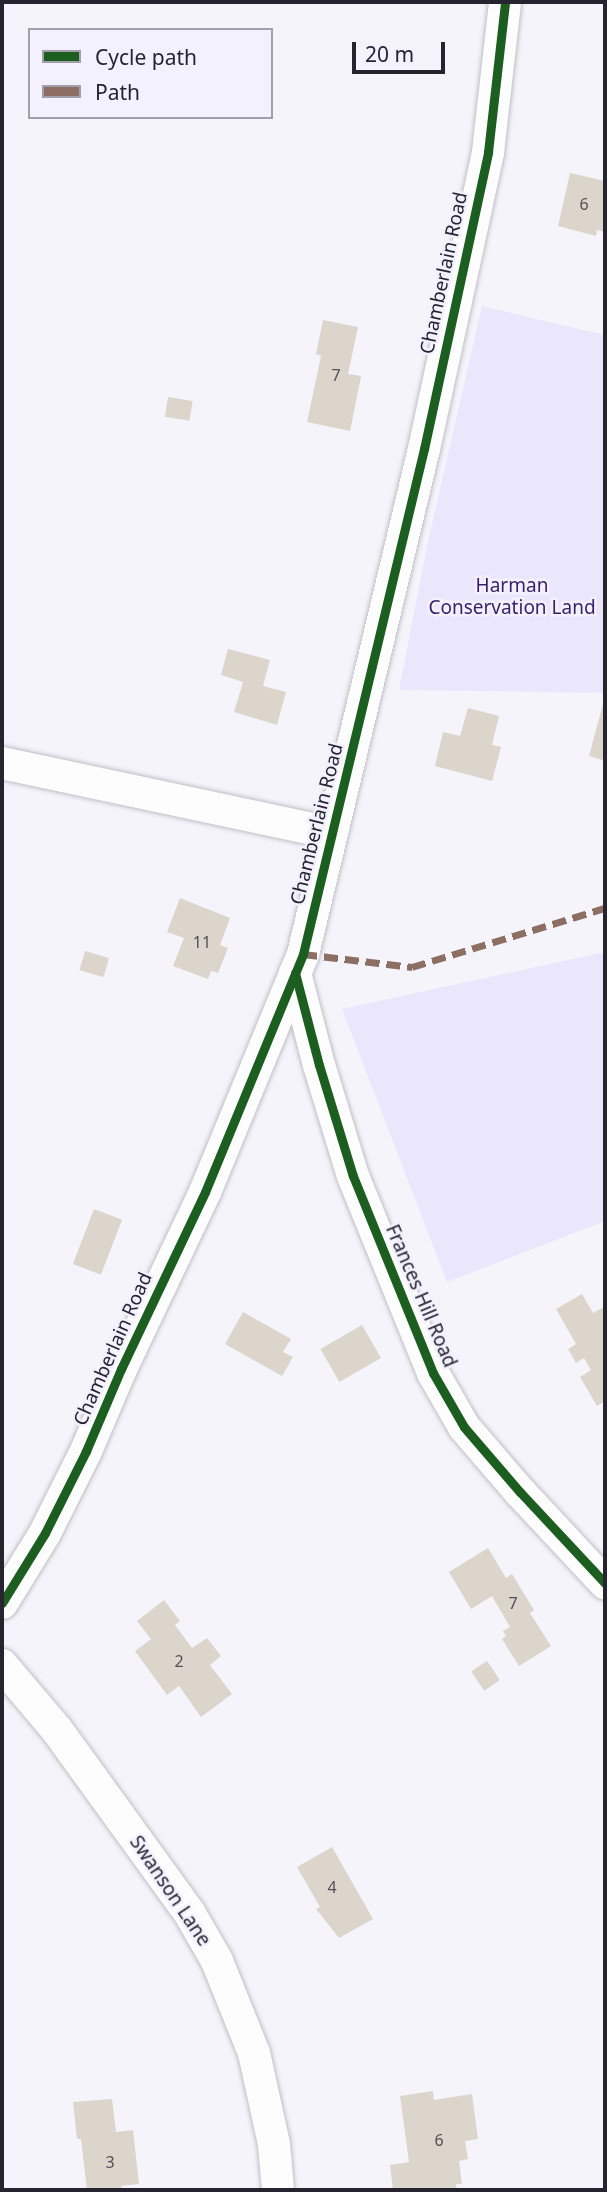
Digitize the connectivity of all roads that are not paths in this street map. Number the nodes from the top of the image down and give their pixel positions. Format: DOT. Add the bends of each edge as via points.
graph roads {
  1 [pos="505,2"];
  2 [pos="2,763"];
  3 [pos="332,833"];
  4 [pos="295,973"];
  5 [pos="605,1583"];
  6 [pos="2,1603"];
  7 [pos="2,1665"];
  8 [pos="278,2190"];
  1 -- 3 [label="street, Chamberlain Road" via="488,152 425,449"];
  2 -- 3 [label="street"];
  3 -- 4 [label="street, Chamberlain Road"];
  4 -- 5 [label="street, Frances Hill Road" via="353,1176 433,1373 464,1427"];
  4 -- 6 [label="street, Chamberlain Road" via="205,1192 86,1451 45,1533"];
  7 -- 8 [label="street, Swanson Lane" via="57,1730 190,1914 216,1961 254,2053 274,2144"];
}
